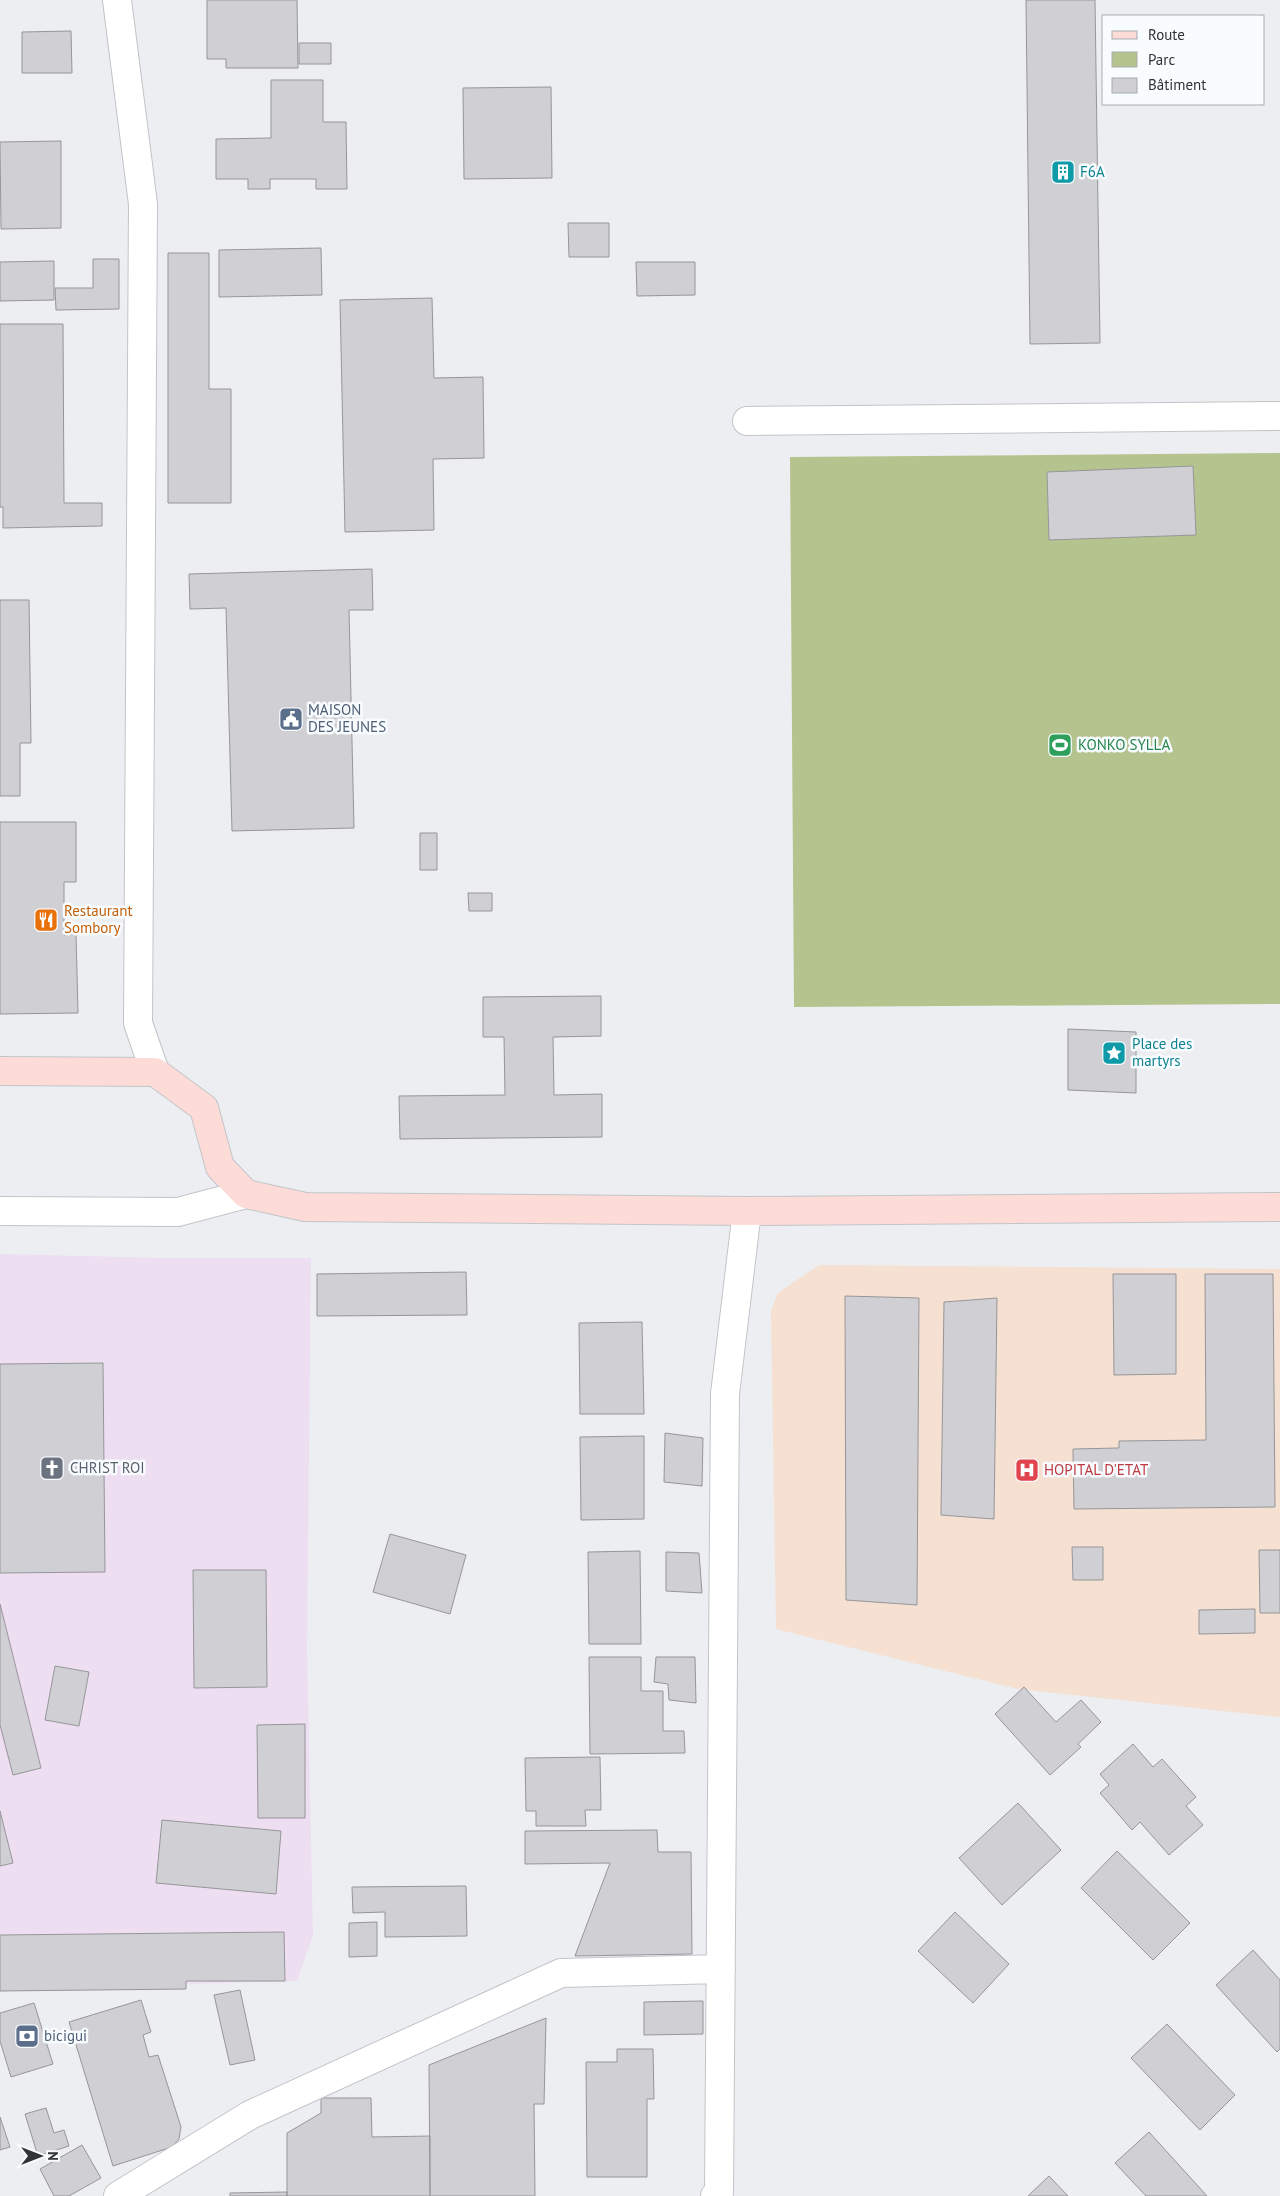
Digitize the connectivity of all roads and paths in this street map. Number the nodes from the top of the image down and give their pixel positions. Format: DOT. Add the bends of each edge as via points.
graph roads {
  1 [pos="117,0"];
  2 [pos="1280,416"];
  3 [pos="747,421"];
  4 [pos="0,1071"];
  5 [pos="155,1072"];
  6 [pos="246,1194"];
  7 [pos="1280,1207"];
  8 [pos="0,1211"];
  9 [pos="747,1212"];
  10 [pos="721,1969"];
  11 [pos="719,2195"];
  12 [pos="118,2196"];
  1 -- 5 [label="street" via="143,204 138,1024"];
  2 -- 3 [label="street"];
  4 -- 5 [label="main road"];
  5 -- 6 [label="main road" via="204,1108 220,1167"];
  6 -- 8 [label="street" via="178,1212"];
  6 -- 9 [label="main road" via="306,1207"];
  7 -- 9 [label="main road"];
  9 -- 10 [label="street" via="725,1394"];
  10 -- 11 [label="street"];
  10 -- 12 [label="street" via="561,1973 250,2115"];
}
